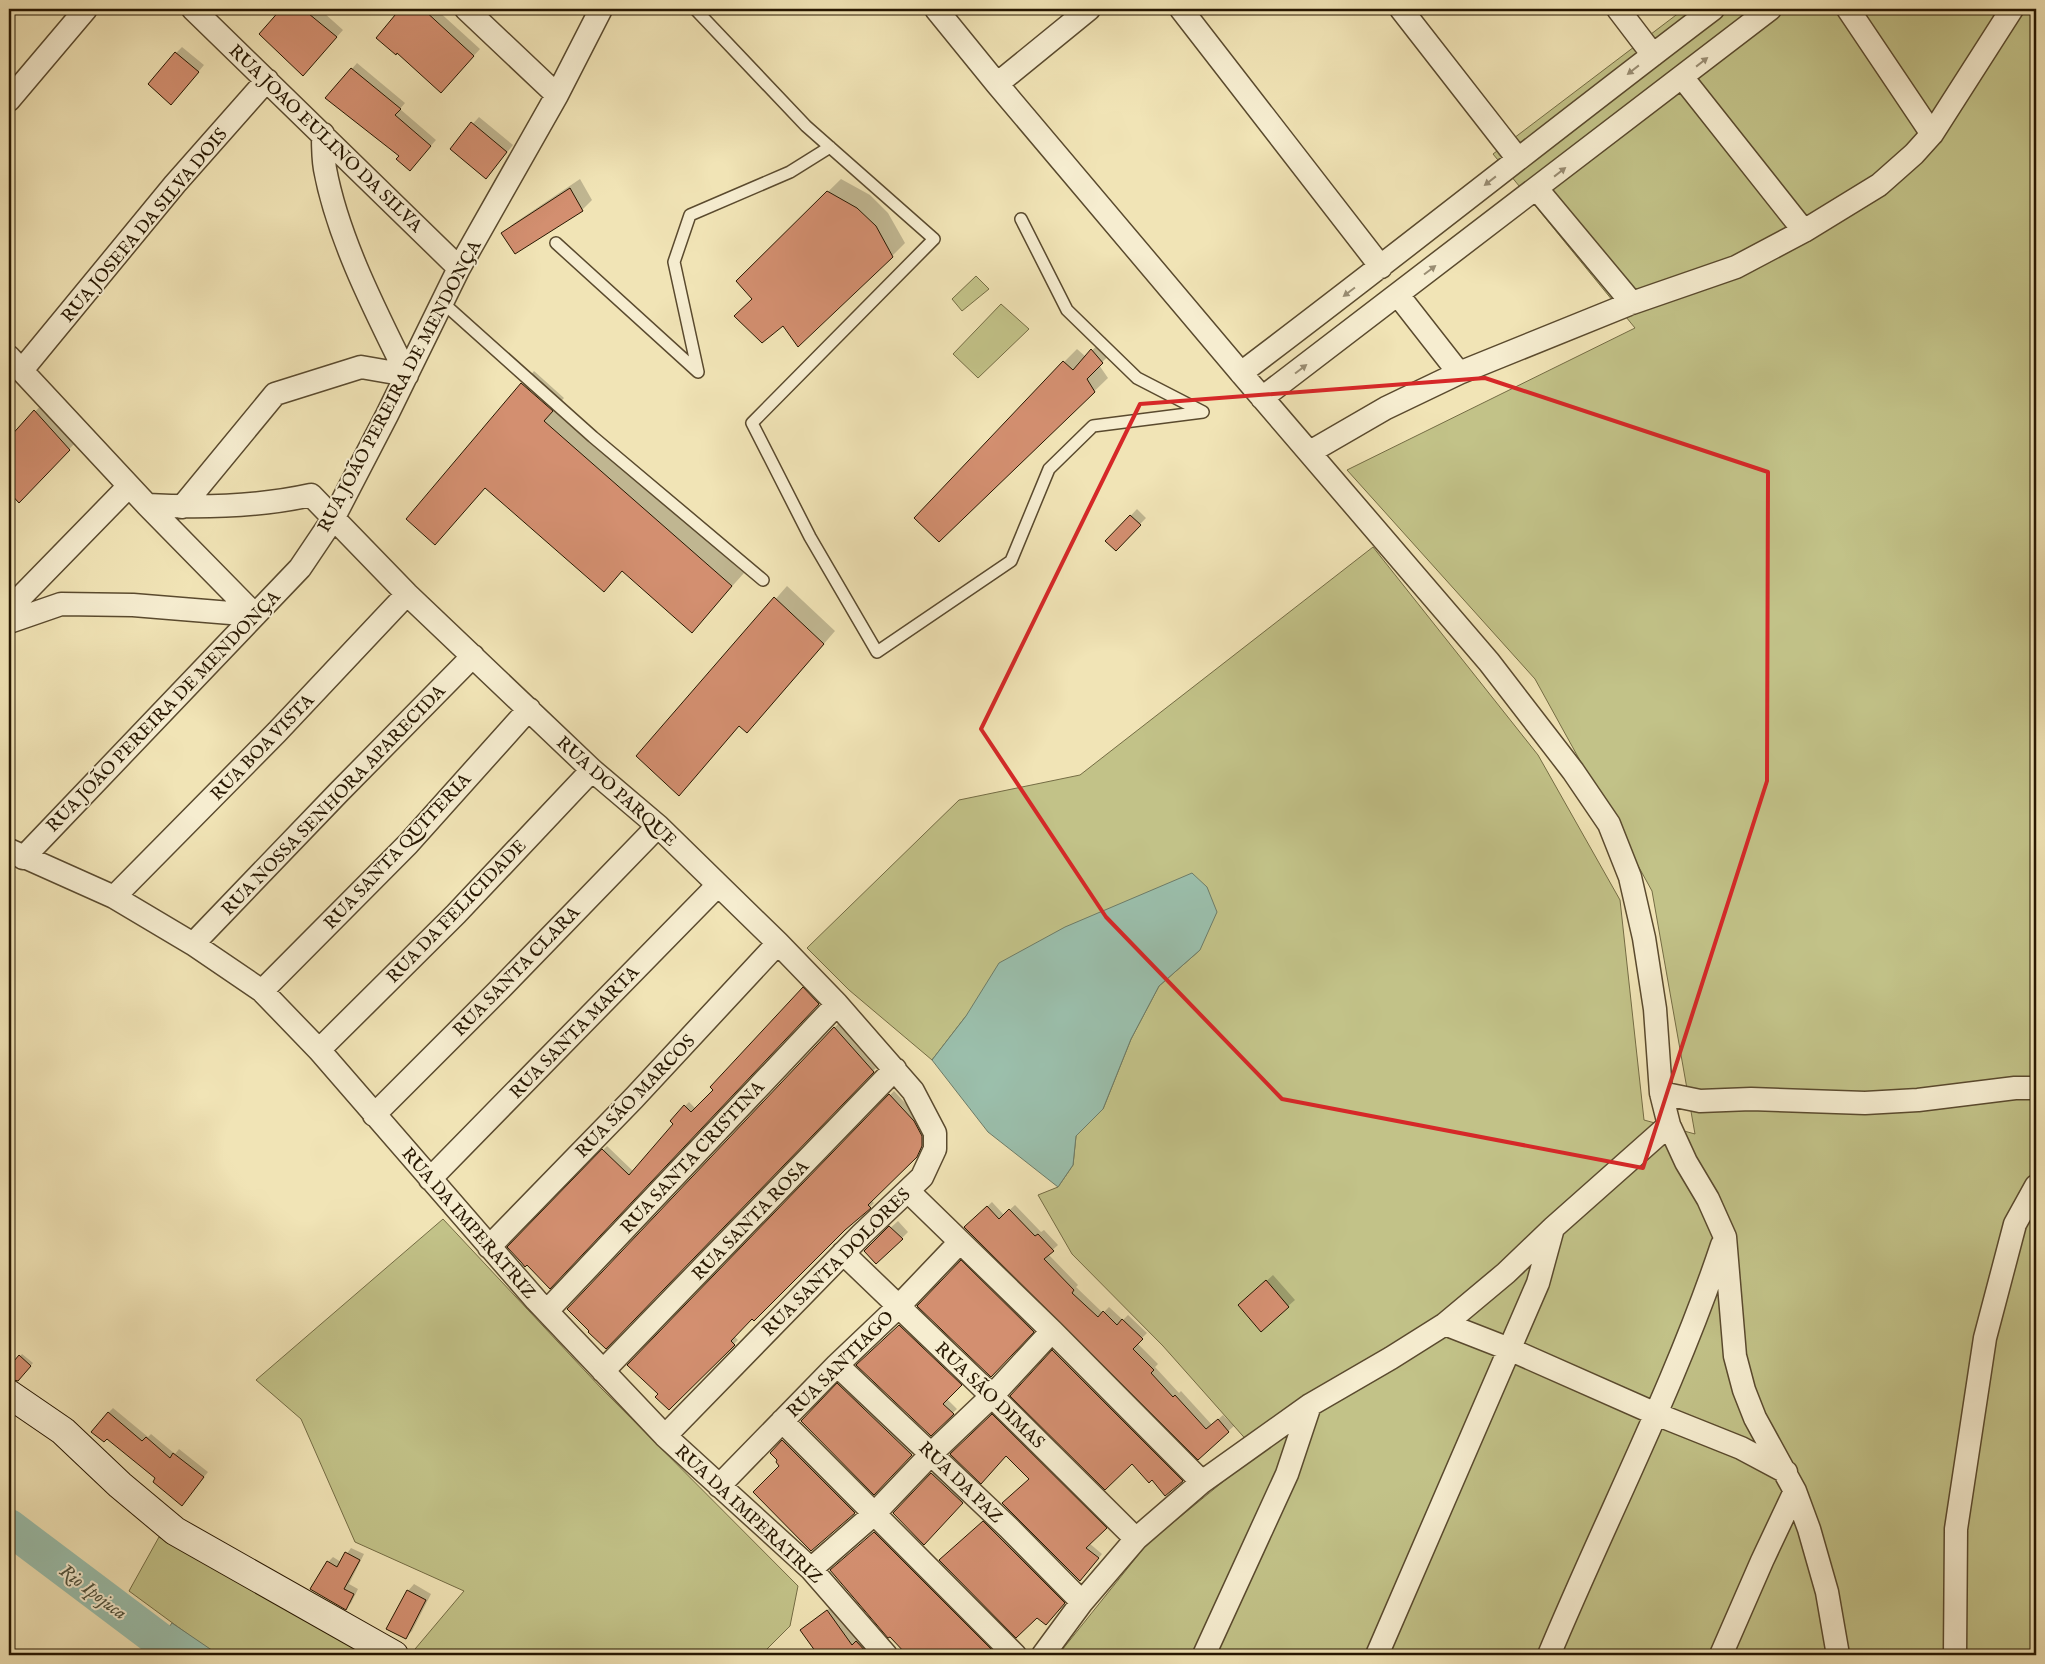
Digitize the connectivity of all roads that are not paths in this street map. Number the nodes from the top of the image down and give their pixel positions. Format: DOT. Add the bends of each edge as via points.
graph roads {
  1 [pos="86,9"];
  2 [pos="193,9"];
  3 [pos="466,9"];
  4 [pos="600,9"];
  5 [pos="696,9"];
  6 [pos="936,9"];
  7 [pos="1089,9"];
  8 [pos="1181,9"];
  9 [pos="1401,9"];
  10 [pos="1618,9"];
  11 [pos="1713,9"];
  12 [pos="1770,9"];
  13 [pos="1848,9"];
  14 [pos="2012,9"];
  15 [pos="1653,55"];
  16 [pos="1682,77"];
  17 [pos="267,80"];
  18 [pos="997,84"];
  19 [pos="557,95"];
  20 [pos="9,100"];
  21 [pos="323,134"];
  22 [pos="1932,134"];
  23 [pos="830,148"];
  24 [pos="1518,159"];
  25 [pos="1537,189"];
  26 [pos="1021,219"];
  27 [pos="1804,231"];
  28 [pos="556,243"];
  29 [pos="1381,267"];
  30 [pos="460,268"];
  31 [pos="1398,295"];
  32 [pos="442,302"];
  33 [pos="1632,304"];
  34 [pos="15,363"];
  35 [pos="1241,373"];
  36 [pos="1460,373"];
  37 [pos="407,375"];
  38 [pos="1262,398"];
  39 [pos="1310,452"];
  40 [pos="129,486"];
  41 [pos="147,504"];
  42 [pos="182,507"];
  43 [pos="332,519"];
  44 [pos="763,580"];
  45 [pos="407,594"];
  46 [pos="9,609"];
  47 [pos="255,616"];
  48 [pos="9,622"];
  49 [pos="473,656"];
  50 [pos="529,709"];
  51 [pos="592,770"];
  52 [pos="658,826"];
  53 [pos="16,854"];
  54 [pos="718,885"];
  55 [pos="114,897"];
  56 [pos="193,944"];
  57 [pos="778,944"];
  58 [pos="262,991"];
  59 [pos="837,1004"];
  60 [pos="319,1050"];
  61 [pos="895,1069"];
  62 [pos="2036,1088"];
  63 [pos="1661,1094"];
  64 [pos="374,1115"];
  65 [pos="1669,1125"];
  66 [pos="430,1180"];
  67 [pos="2036,1186"];
  68 [pos="908,1191"];
  69 [pos="1554,1227"];
  70 [pos="1725,1237"];
  71 [pos="960,1242"];
  72 [pos="490,1247"];
  73 [pos="843,1253"];
  74 [pos="898,1307"];
  75 [pos="547,1311"];
  76 [pos="1445,1324"];
  77 [pos="1052,1331"];
  78 [pos="1509,1349"];
  79 [pos="837,1365"];
  80 [pos="603,1371"];
  81 [pos="9,1394"];
  82 [pos="992,1396"];
  83 [pos="1310,1405"];
  84 [pos="1656,1414"];
  85 [pos="782,1421"];
  86 [pos="665,1436"];
  87 [pos="932,1454"];
  88 [pos="1202,1482"];
  89 [pos="1791,1482"];
  90 [pos="719,1486"];
  91 [pos="874,1514"];
  92 [pos="1136,1539"];
  93 [pos="811,1569"];
  94 [pos="1082,1602"];
  95 [pos="394,1655"];
  96 [pos="886,1655"];
  97 [pos="1016,1655"];
  98 [pos="1043,1655"];
  99 [pos="1204,1655"];
  100 [pos="1376,1655"];
  101 [pos="1550,1655"];
  102 [pos="1722,1655"];
  103 [pos="1838,1655"];
  104 [pos="1955,1655"];
  1 -- 20 [label="street"];
  2 -- 17 [label="street, RUA JOAO EULINO DA SILVA"];
  3 -- 19 [label="street"];
  4 -- 19 [label="street, RUA JOÃO PEREIRA DE MENDONÇA"];
  5 -- 23 [label="lane"];
  6 -- 18 [label="street"];
  7 -- 18 [label="street"];
  8 -- 29 [label="street"];
  9 -- 24 [label="street"];
  10 -- 15 [label="street"];
  11 -- 15 [label="street"];
  16 -- 12 [label="street, one-way"];
  13 -- 22 [label="street"];
  14 -- 22 [label="street"];
  15 -- 24 [label="street, one-way"];
  25 -- 16 [label="street, one-way"];
  16 -- 27 [label="street"];
  17 -- 21 [label="street, RUA JOAO EULINO DA SILVA"];
  17 -- 34 [label="street, RUA JOSEFA DA SILVA DOIS"];
  18 -- 35 [label="street"];
  19 -- 30 [label="street, RUA JOÃO PEREIRA DE MENDONÇA"];
  21 -- 30 [label="street, RUA JOAO EULINO DA SILVA"];
  21 -- 37 [label="street" via="324,168 347,242 370,301"];
  22 -- 27 [label="street" via="1879,185"];
  23 -- 26 [label="lane" via="934,239 752,423 810,537 877,652 1011,561 1049,469 1093,426 1203,412 1137,378 1067,310"];
  23 -- 28 [label="lane" via="790,172 690,215 674,262 698,372"];
  24 -- 29 [label="street, one-way"];
  31 -- 25 [label="street, one-way"];
  25 -- 33 [label="street"];
  27 -- 33 [label="street" via="1736,267"];
  29 -- 35 [label="street, one-way"];
  30 -- 32 [label="street, RUA JOÃO PEREIRA DE MENDONÇA"];
  31 -- 36 [label="street"];
  38 -- 31 [label="street, one-way"];
  32 -- 37 [label="street, RUA JOÃO PEREIRA DE MENDONÇA"];
  32 -- 44 [label="lane" via="593,437"];
  33 -- 36 [label="street"];
  34 -- 40 [label="street"];
  35 -- 38 [label="street"];
  36 -- 39 [label="street" via="1386,408"];
  37 -- 42 [label="street" via="361,367 275,394"];
  37 -- 43 [label="street, RUA JOÃO PEREIRA DE MENDONÇA"];
  38 -- 39 [label="street"];
  39 -- 63 [label="street" via="1489,662 1573,771 1609,824 1630,878 1644,938 1656,1009"];
  40 -- 41 [label="street"];
  40 -- 46 [label="street"];
  41 -- 42 [label="street"];
  41 -- 47 [label="street"];
  42 -- 43 [label="street" via="246,505 311,495"];
  43 -- 45 [label="street, RUA DO PARQUE"];
  43 -- 47 [label="street, RUA JOÃO PEREIRA DE MENDONÇA" via="300,568"];
  45 -- 49 [label="street, RUA DO PARQUE"];
  45 -- 55 [label="street, RUA BOA VISTA"];
  47 -- 48 [label="street" via="133,605 61,604"];
  47 -- 53 [label="street, RUA JOÃO PEREIRA DE MENDONÇA"];
  49 -- 50 [label="street, RUA DO PARQUE"];
  49 -- 56 [label="street, RUA NOSSA SENHORA APARECIDA"];
  50 -- 51 [label="street, RUA DO PARQUE"];
  50 -- 58 [label="street, RUA SANTA QUITERIA" via="408,844"];
  51 -- 52 [label="street, RUA DO PARQUE"];
  51 -- 60 [label="street, RUA DA FELICIDADE" via="456,914"];
  52 -- 54 [label="street, RUA DO PARQUE"];
  52 -- 64 [label="street, RUA SANTA CLARA"];
  53 -- 55 [label="street, RUA DA IMPERATRIZ"];
  54 -- 57 [label="street, RUA DO PARQUE"];
  54 -- 66 [label="street, RUA SANTA MARTA"];
  55 -- 56 [label="street, RUA DA IMPERATRIZ"];
  56 -- 58 [label="street, RUA DA IMPERATRIZ"];
  57 -- 59 [label="street, RUA DO PARQUE"];
  57 -- 72 [label="street, RUA SÃO MARCOS"];
  58 -- 60 [label="street, RUA DA IMPERATRIZ"];
  59 -- 61 [label="street, RUA DO PARQUE"];
  59 -- 75 [label="street, RUA SANTA CRISTINA"];
  60 -- 64 [label="street, RUA DA IMPERATRIZ"];
  61 -- 68 [label="street, RUA SANTA DOLORES" via="913,1090 935,1133 935,1149 930,1162 922,1177"];
  61 -- 80 [label="street, RUA SANTA ROSA"];
  62 -- 63 [label="street" via="1865,1103 1751,1099 1700,1101"];
  63 -- 65 [label="street"];
  64 -- 66 [label="street, RUA DA IMPERATRIZ"];
  65 -- 69 [label="street"];
  65 -- 70 [label="street"];
  66 -- 72 [label="street, RUA DA IMPERATRIZ"];
  67 -- 104 [label="street" via="2015,1224 1985,1338 1956,1529"];
  68 -- 71 [label="street"];
  68 -- 73 [label="street, RUA SANTA DOLORES"];
  69 -- 76 [label="street"];
  69 -- 78 [label="street" via="1538,1283"];
  70 -- 84 [label="street" via="1706,1295"];
  70 -- 89 [label="street" via="1735,1356 1744,1390 1755,1418"];
  71 -- 74 [label="street, RUA SANTIAGO"];
  71 -- 77 [label="street"];
  72 -- 75 [label="street, RUA DA IMPERATRIZ"];
  73 -- 74 [label="street, RUA SÃO DIMAS"];
  73 -- 86 [label="street, RUA SANTA DOLORES"];
  74 -- 79 [label="street, RUA SANTIAGO"];
  74 -- 82 [label="street, RUA SÃO DIMAS"];
  75 -- 80 [label="street, RUA DA IMPERATRIZ"];
  76 -- 78 [label="street"];
  76 -- 83 [label="street"];
  77 -- 82 [label="street"];
  77 -- 88 [label="street"];
  78 -- 84 [label="street"];
  78 -- 100 [label="street"];
  79 -- 85 [label="street, RUA SANTIAGO"];
  79 -- 87 [label="street, RUA DA PAZ"];
  80 -- 86 [label="street, RUA DA IMPERATRIZ"];
  81 -- 95 [label="street" via="62,1431 120,1486 175,1531"];
  82 -- 87 [label="street"];
  82 -- 92 [label="street, RUA SÃO DIMAS"];
  83 -- 88 [label="street"];
  83 -- 99 [label="street" via="1287,1474"];
  84 -- 89 [label="street" via="1741,1448"];
  84 -- 101 [label="street"];
  85 -- 90 [label="street, RUA SANTIAGO"];
  85 -- 91 [label="street"];
  86 -- 90 [label="street, RUA DA IMPERATRIZ"];
  87 -- 91 [label="street"];
  87 -- 94 [label="street, RUA DA PAZ"];
  88 -- 92 [label="street"];
  89 -- 102 [label="street"];
  89 -- 103 [label="street" via="1827,1592"];
  90 -- 93 [label="street, RUA DA IMPERATRIZ"];
  91 -- 93 [label="street"];
  91 -- 97 [label="street"];
  92 -- 94 [label="street"];
  93 -- 96 [label="street, RUA DA IMPERATRIZ"];
  94 -- 98 [label="street"];
}
